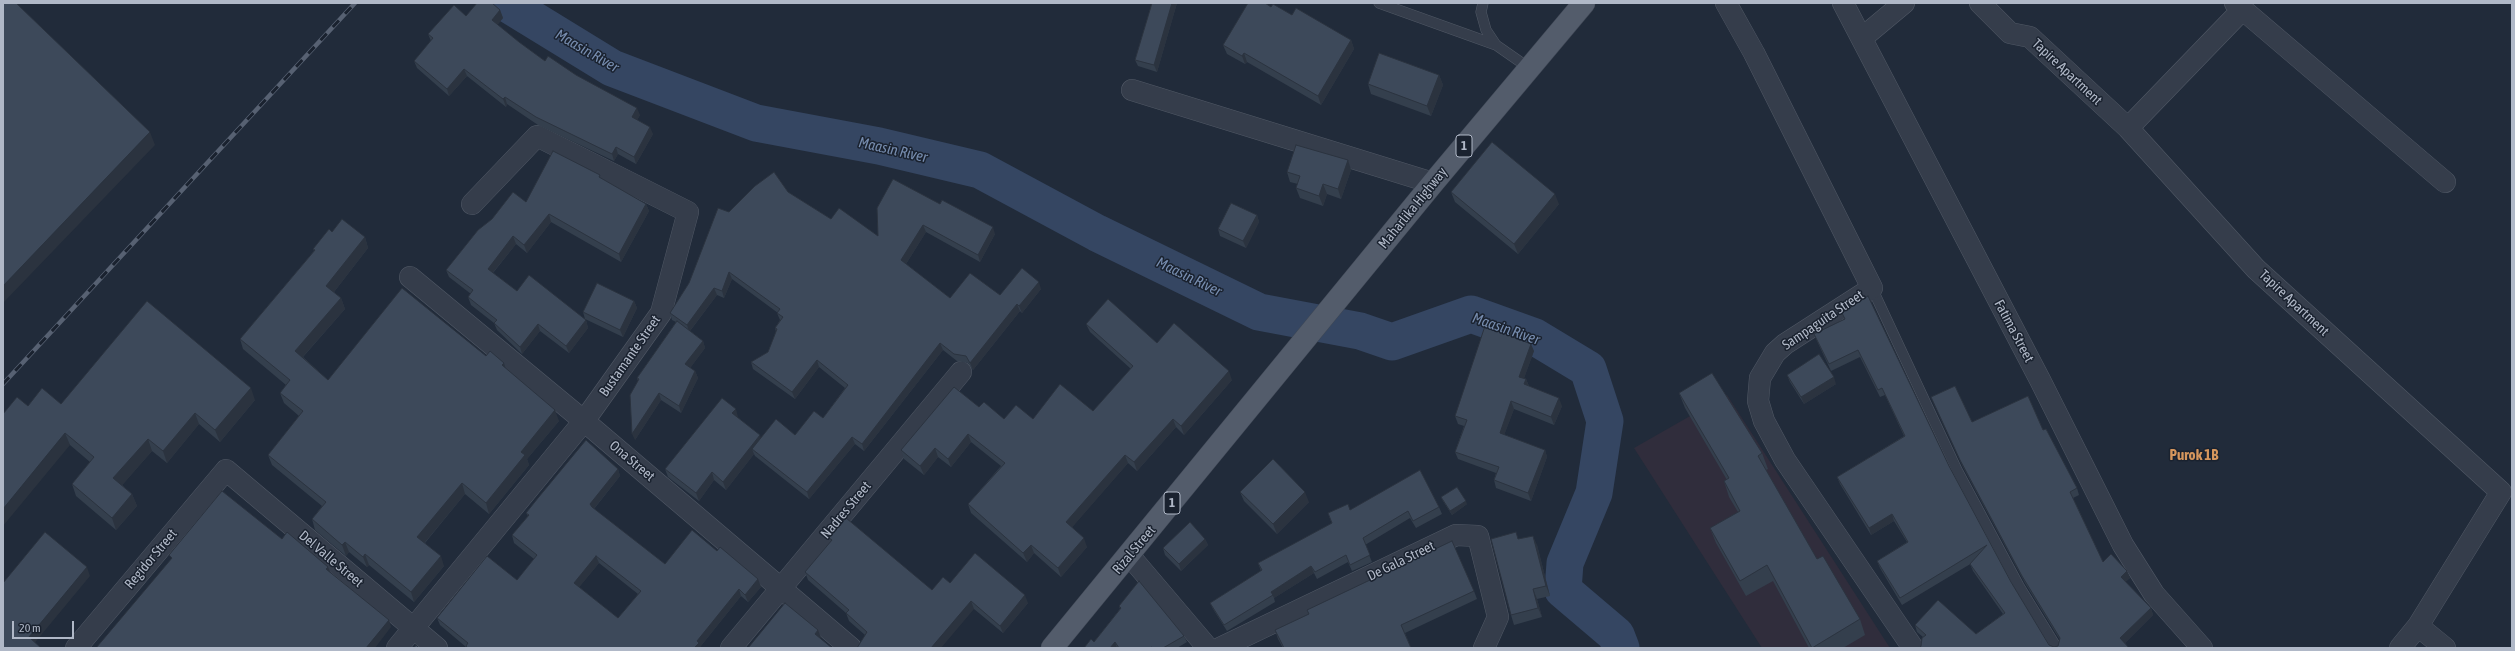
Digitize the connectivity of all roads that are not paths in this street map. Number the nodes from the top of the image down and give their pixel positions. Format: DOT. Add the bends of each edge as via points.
graph roads {
  1 [pos="1379,3"];
  2 [pos="1483,3"];
  3 [pos="1584,3"];
  4 [pos="1726,3"];
  5 [pos="1843,3"];
  6 [pos="1904,3"];
  7 [pos="1980,3"];
  8 [pos="2238,7"];
  9 [pos="1862,38"];
  10 [pos="1496,45"];
  11 [pos="1529,68"];
  12 [pos="1132,90"];
  13 [pos="2128,128"];
  14 [pos="2445,182"];
  15 [pos="1433,183"];
  16 [pos="472,204"];
  17 [pos="410,276"];
  18 [pos="1872,288"];
  19 [pos="1291,358"];
  20 [pos="961,372"];
  21 [pos="584,421"];
  22 [pos="226,470"];
  23 [pos="1129,556"];
  24 [pos="781,588"];
  25 [pos="2418,626"];
  26 [pos="412,628"];
  27 [pos="76,648"];
  28 [pos="397,648"];
  29 [pos="437,648"];
  30 [pos="731,648"];
  31 [pos="851,648"];
  32 [pos="1052,648"];
  33 [pos="1208,648"];
  34 [pos="1220,648"];
  35 [pos="1484,648"];
  36 [pos="1914,648"];
  37 [pos="2057,648"];
  38 [pos="2202,648"];
  39 [pos="2400,648"];
  40 [pos="2445,648"];
  1 -- 10 [label="lane"];
  2 -- 10 [label="lane" via="1481,12 1486,30"];
  3 -- 11 [label="main road, Maharlika Highway / 1"];
  4 -- 18 [label="street, Sampaguita Street" via="1754,53"];
  5 -- 9 [label="street, Fatima Street"];
  6 -- 9 [label="street"];
  7 -- 13 [label="street, Tapire Apartment" via="2010,33 2030,37"];
  8 -- 13 [label="street"];
  8 -- 14 [label="street"];
  9 -- 38 [label="street, Fatima Street" via="2123,545 2154,594"];
  10 -- 11 [label="lane"];
  11 -- 15 [label="main road, Maharlika Highway / 1"];
  12 -- 15 [label="street"];
  13 -- 25 [label="street, Tapire Apartment" via="2256,269 2501,492"];
  15 -- 19 [label="main road, Maharlika Highway / 1"];
  16 -- 21 [label="street, Bustamante Street" via="537,136 688,212 661,313"];
  17 -- 21 [label="street, Ona Street"];
  18 -- 36 [label="street, Sampaguita Street" via="1775,352 1760,378 1758,401 1764,420 1785,460"];
  18 -- 37 [label="lane" via="1957,470 2019,586"];
  19 -- 23 [label="main road, Rizal Street / 1"];
  20 -- 24 [label="street, Nadres Street"];
  21 -- 24 [label="street, Ona Street"];
  21 -- 26 [label="street, Bustamante Street"];
  22 -- 26 [label="street, Del Valle Street"];
  22 -- 27 [label="street, Regidor Street"];
  23 -- 32 [label="main road, Rizal Street / 1"];
  23 -- 33 [label="street"];
  24 -- 30 [label="street, Nadres Street"];
  24 -- 31 [label="street, Ona Street"];
  25 -- 39 [label="street"];
  25 -- 40 [label="street"];
  26 -- 28 [label="street, Bustamante Street"];
  26 -- 29 [label="street, Del Valle Street"];
  34 -- 35 [label="street, De Gala Street" via="1456,535 1478,536 1498,617"];
}
